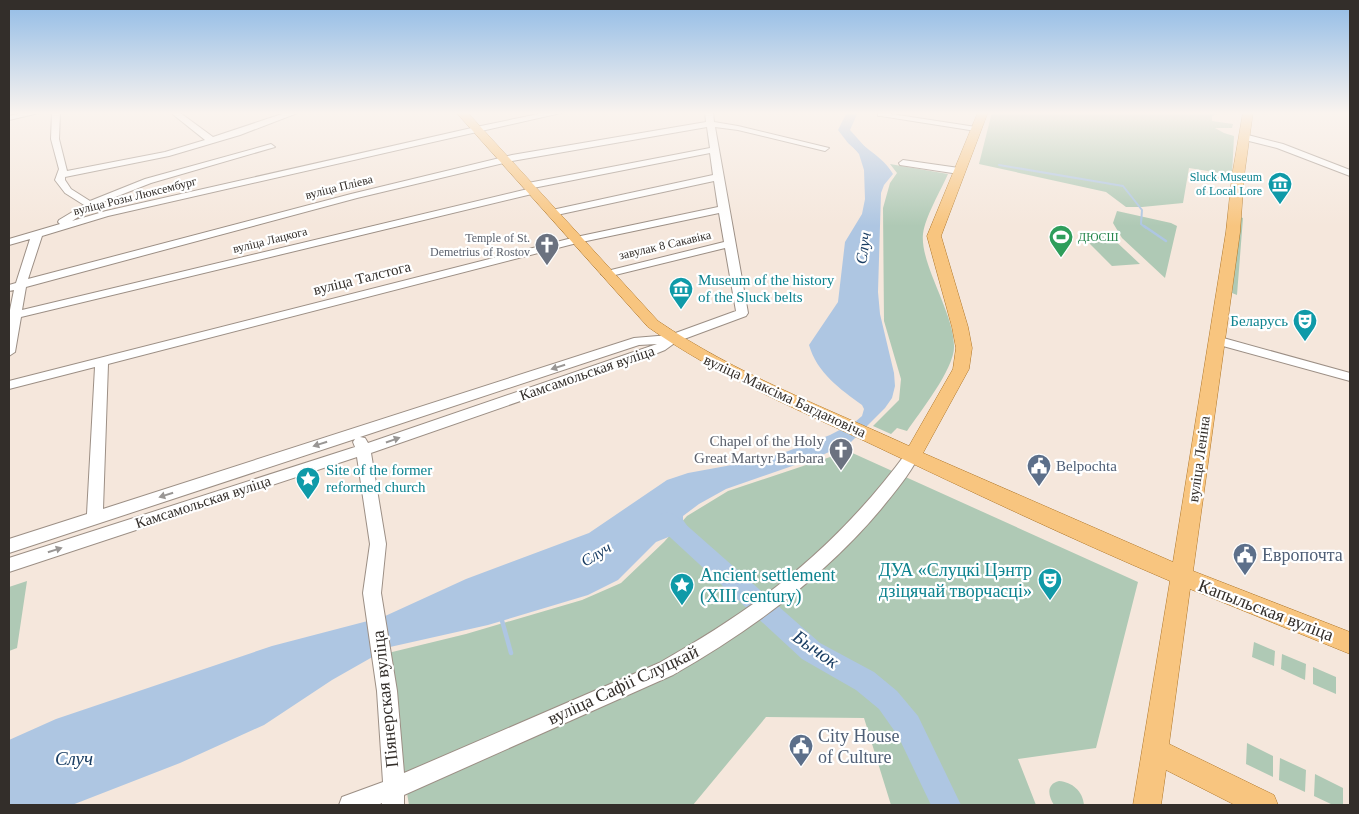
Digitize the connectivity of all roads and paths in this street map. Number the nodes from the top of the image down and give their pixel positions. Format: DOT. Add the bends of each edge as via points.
graph roads {
  1 [pos="58,150"];
  2 [pos="179,150"];
  3 [pos="260,150"];
  4 [pos="385,150"];
  5 [pos="495,150"];
  6 [pos="553,150"];
  7 [pos="713,150"];
  8 [pos="968,150"];
  9 [pos="1242,150"];
  10 [pos="1290,150"];
  11 [pos="504,160"];
  12 [pos="903,163"];
  13 [pos="959,171"];
  14 [pos="1350,173"];
  15 [pos="61,175"];
  16 [pos="718,177"];
  17 [pos="530,188"];
  18 [pos="90,205"];
  19 [pos="724,209"];
  20 [pos="552,213"];
  21 [pos="49,230"];
  22 [pos="37,234"];
  23 [pos="576,240"];
  24 [pos="9,242"];
  25 [pos="730,244"];
  26 [pos="607,274"];
  27 [pos="20,285"];
  28 [pos="9,288"];
  29 [pos="15,315"];
  30 [pos="672,339"];
  31 [pos="1216,340"];
  32 [pos="9,352"];
  33 [pos="102,361"];
  34 [pos="1350,377"];
  35 [pos="9,385"];
  36 [pos="356,433"];
  37 [pos="363,450"];
  38 [pos="912,456"];
  39 [pos="95,518"];
  40 [pos="9,546"];
  41 [pos="9,565"];
  42 [pos="1181,577"];
  43 [pos="1350,643"];
  44 [pos="1156,751"];
  45 [pos="392,797"];
  46 [pos="350,805"];
  47 [pos="1147,805"];
  48 [pos="1264,805"];
  1 -- 15 [label="street" via="63,169"];
  2 -- 15 [label="street"];
  3 -- 18 [label="street" via="148,180"];
  4 -- 21 [label="street, вуліца Розы Люксембург"];
  5 -- 11 [label="main road, вуліца Максіма Багдановіча"];
  6 -- 11 [label="street, вуліца Пліева"];
  7 -- 16 [label="street"];
  7 -- 17 [label="street, вуліца Лацкога"];
  8 -- 13 [label="main road"];
  9 -- 31 [label="main road, вуліца Леніна"];
  10 -- 14 [label="street"];
  11 -- 17 [label="main road, вуліца Максіма Багдановіча"];
  11 -- 27 [label="street, вуліца Пліева" via="354,196"];
  12 -- 13 [label="street"];
  13 -- 38 [label="main road" via="934,236 960,327 964,348 961,369"];
  15 -- 18 [label="street" via="60,180 68,191"];
  16 -- 19 [label="street"];
  16 -- 20 [label="street"];
  17 -- 20 [label="main road, вуліца Максіма Багдановіча"];
  17 -- 29 [label="street, вуліца Лацкога"];
  18 -- 21 [label="street"];
  19 -- 23 [label="street, вуліца Талстога"];
  19 -- 25 [label="street"];
  20 -- 23 [label="main road, вуліца Максіма Багдановіча"];
  21 -- 22 [label="street, вуліца Розы Люксембург"];
  22 -- 24 [label="street, вуліца Розы Люксембург"];
  22 -- 27 [label="street"];
  23 -- 26 [label="main road, вуліца Максіма Багдановіча"];
  23 -- 33 [label="street, вуліца Талстога"];
  25 -- 26 [label="street, завулак 8 Сакавіка"];
  25 -- 30 [label="street" via="742,313"];
  26 -- 30 [label="main road, вуліца Максіма Багдановіча" via="653,324"];
  27 -- 28 [label="street, вуліца Пліева"];
  27 -- 29 [label="street"];
  29 -- 32 [label="street"];
  30 -- 36 [label="street, Камсамольская вуліца, one-way" via="638,341"];
  37 -- 30 [label="street, Камсамольская вуліца, one-way" via="646,353"];
  30 -- 38 [label="main road, вуліца Максіма Багдановіча" via="741,378"];
  31 -- 34 [label="street"];
  31 -- 42 [label="main road, вуліца Леніна"];
  33 -- 35 [label="street, вуліца Талстога"];
  33 -- 39 [label="street"];
  36 -- 37 [label="street, Піянерская вуліца"];
  36 -- 39 [label="street, Камсамольская вуліца, one-way"];
  41 -- 37 [label="street, Камсамольская вуліца, one-way"];
  37 -- 45 [label="street, Піянерская вуліца" via="378,544 372,593 387,691 394,769"];
  38 -- 42 [label="main road, вуліца Максіма Багдановіча"];
  38 -- 45 [label="street, вуліца Сафіі Слуцкай" via="848,536 822,562 747,621 666,669"];
  39 -- 40 [label="street, Камсамольская вуліца"];
  42 -- 43 [label="main road, Капыльская вуліца"];
  42 -- 44 [label="main road, вуліца Леніна"];
  44 -- 47 [label="main road, вуліца Леніна"];
  44 -- 48 [label="main road"];
  45 -- 46 [label="street, вуліца Сафіі Слуцкай"];
}
